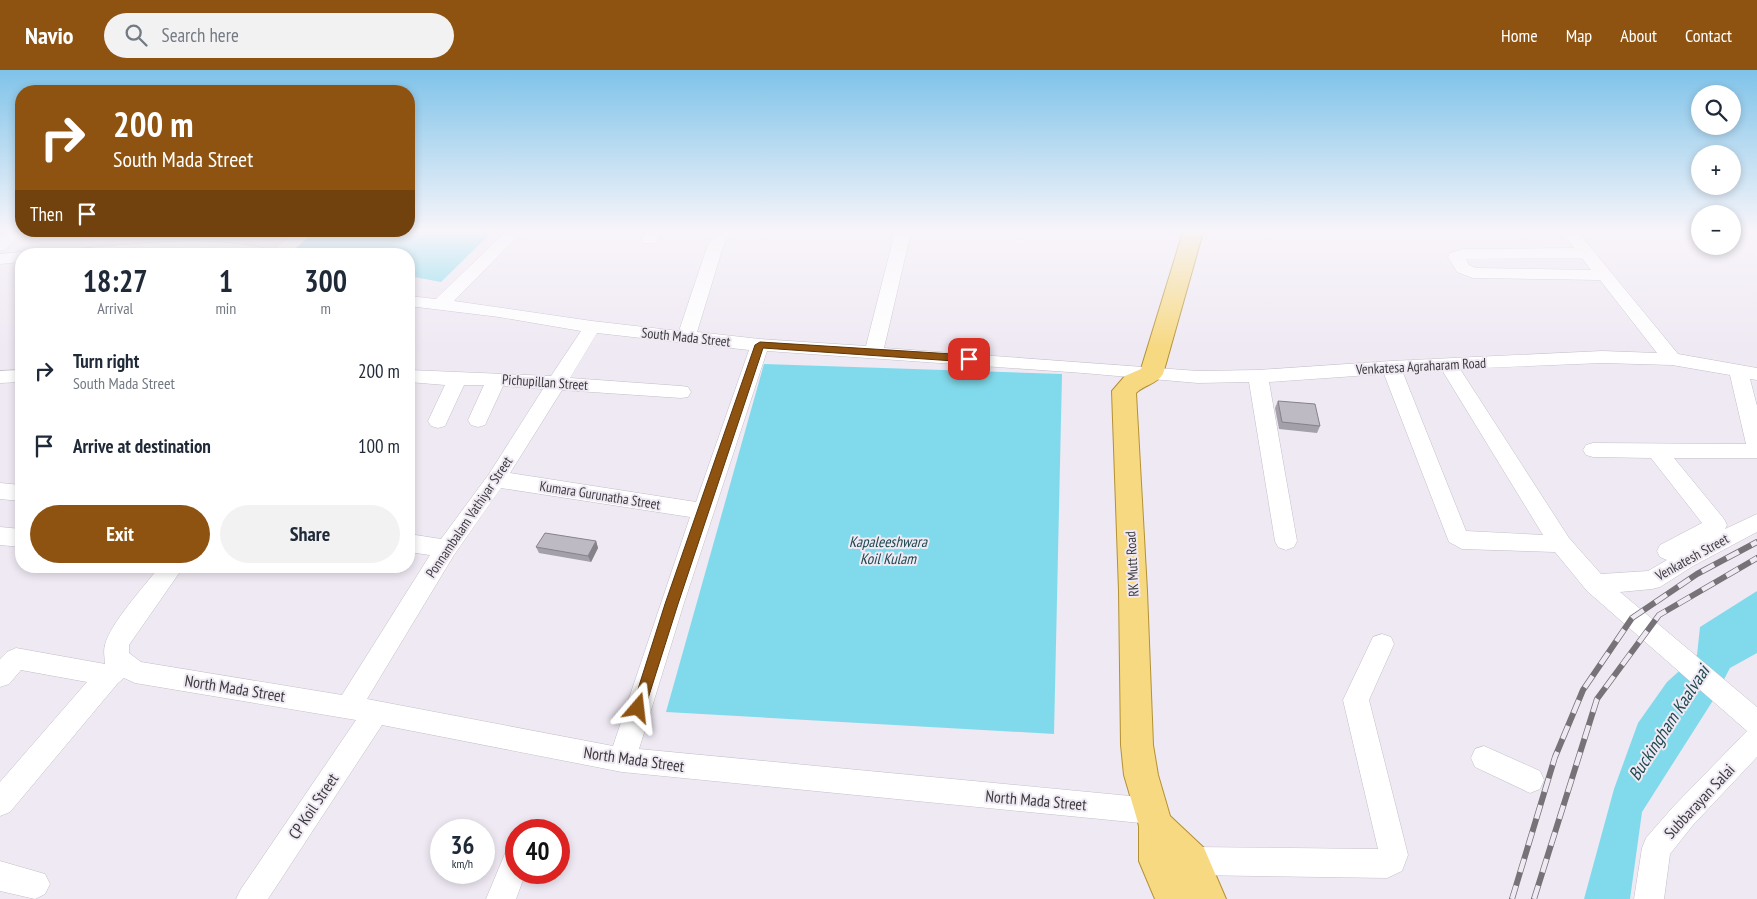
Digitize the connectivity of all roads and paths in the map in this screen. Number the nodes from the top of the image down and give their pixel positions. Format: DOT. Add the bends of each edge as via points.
graph roads {
  1 [pos="475,271"];
  2 [pos="707,271"];
  3 [pos="894,271"];
  4 [pos="1182,271"];
  5 [pos="1468,271"];
  6 [pos="1600,271"];
  7 [pos="1604,275"];
  8 [pos="415,302"];
  9 [pos="440,305"];
  10 [pos="592,327"];
  11 [pos="686,336"];
  12 [pos="760,345"];
  13 [pos="874,352"];
  14 [pos="1672,359"];
  15 [pos="1448,364"];
  16 [pos="1084,367"];
  17 [pos="1391,367"];
  18 [pos="1748,372"];
  19 [pos="1151,374"];
  20 [pos="15,376"];
  21 [pos="415,376"];
  22 [pos="1258,376"];
  23 [pos="0,377"];
  24 [pos="457,379"];
  25 [pos="498,379"];
  26 [pos="556,384"];
  27 [pos="681,392"];
  28 [pos="438,420"];
  29 [pos="478,420"];
  30 [pos="1757,445"];
  31 [pos="1593,450"];
  32 [pos="1657,451"];
  33 [pos="1757,451"];
  34 [pos="496,479"];
  35 [pos="0,491"];
  36 [pos="15,492"];
  37 [pos="703,511"];
  38 [pos="1757,522"];
  39 [pos="0,536"];
  40 [pos="15,537"];
  41 [pos="1286,541"];
  42 [pos="415,544"];
  43 [pos="1561,544"];
  44 [pos="446,549"];
  45 [pos="1668,551"];
  46 [pos="168,573"];
  47 [pos="1600,589"];
  48 [pos="1382,644"];
  49 [pos="5,663"];
  50 [pos="116,670"];
  51 [pos="348,707"];
  52 [pos="375,713"];
  53 [pos="1751,718"];
  54 [pos="1757,739"];
  55 [pos="1484,758"];
  56 [pos="622,760"];
  57 [pos="1530,780"];
  58 [pos="0,803"];
  59 [pos="1154,818"];
  60 [pos="1191,861"];
  61 [pos="0,876"];
  62 [pos="35,884"];
  63 [pos="507,884"];
  64 [pos="251,899"];
  65 [pos="501,899"];
  66 [pos="1173,899"];
  67 [pos="1208,899"];
  68 [pos="1648,899"];
  1 -- 9 [label="street"];
  2 -- 11 [label="street"];
  3 -- 13 [label="street"];
  4 -- 19 [label="main road"];
  5 -- 7 [label="street"];
  6 -- 7 [label="street"];
  7 -- 14 [label="street"];
  8 -- 9 [label="street, South Mada Street"];
  9 -- 10 [label="street, South Mada Street"];
  10 -- 11 [label="street, South Mada Street"];
  10 -- 26 [label="street, Ponnambalam Vathiyar Street"];
  11 -- 12 [label="street, South Mada Street"];
  12 -- 13 [label="street, South Mada Street"];
  12 -- 37 [label="street"];
  13 -- 16 [label="street, South Mada Street"];
  14 -- 15 [label="street, Venkatesa Agraharam Road" via="1602,357"];
  14 -- 18 [label="street, Venkatesa Agraharam Road"];
  15 -- 17 [label="street, Venkatesa Agraharam Road"];
  15 -- 43 [label="street"];
  16 -- 19 [label="street, Venkatesa Agraharam Road"];
  17 -- 22 [label="street, Venkatesa Agraharam Road"];
  17 -- 43 [label="street" via="1453,532 1462,540"];
  18 -- 30 [label="street"];
  19 -- 22 [label="street, Venkatesa Agraharam Road"];
  19 -- 59 [label="main road, RK Mutt Road" via="1133,382 1124,391 1138,744 1141,775"];
  20 -- 23 [label="street"];
  21 -- 24 [label="street, Pichupillan Street"];
  22 -- 41 [label="street"];
  24 -- 25 [label="street, Pichupillan Street"];
  24 -- 28 [label="street"];
  25 -- 26 [label="street, Pichupillan Street"];
  25 -- 29 [label="street"];
  26 -- 27 [label="street, Pichupillan Street"];
  26 -- 34 [label="street, Ponnambalam Vathiyar Street"];
  31 -- 32 [label="street"];
  32 -- 33 [label="street"];
  32 -- 45 [label="street" via="1716,525"];
  34 -- 37 [label="street, Kumara Gurunatha Street"];
  34 -- 44 [label="street, Ponnambalam Vathiyar Street"];
  35 -- 36 [label="street"];
  37 -- 56 [label="street"];
  38 -- 47 [label="street, Venkatesh Street" via="1652,580"];
  39 -- 40 [label="street"];
  42 -- 44 [label="street"];
  43 -- 47 [label="street"];
  44 -- 51 [label="street, Ponnambalam Vathiyar Street"];
  46 -- 50 [label="street" via="117,644"];
  47 -- 53 [label="street"];
  48 -- 60 [label="street" via="1356,700 1394,855 1392,861 1387,864"];
  49 -- 50 [label="street, North Mada Street"];
  50 -- 51 [label="street, North Mada Street"];
  50 -- 58 [label="street"];
  51 -- 52 [label="street, North Mada Street"];
  52 -- 56 [label="street, North Mada Street"];
  52 -- 64 [label="street, CP Koil Street"];
  54 -- 68 [label="street, Subbarayan Salai" via="1656,848"];
  55 -- 57 [label="street"];
  56 -- 59 [label="street, North Mada Street"];
  59 -- 60 [label="main road, RK Mutt Road"];
  59 -- 66 [label="main road" via="1157,861"];
  60 -- 67 [label="main road, RK Mutt Road"];
  61 -- 62 [label="street"];
  63 -- 65 [label="street"];
}
